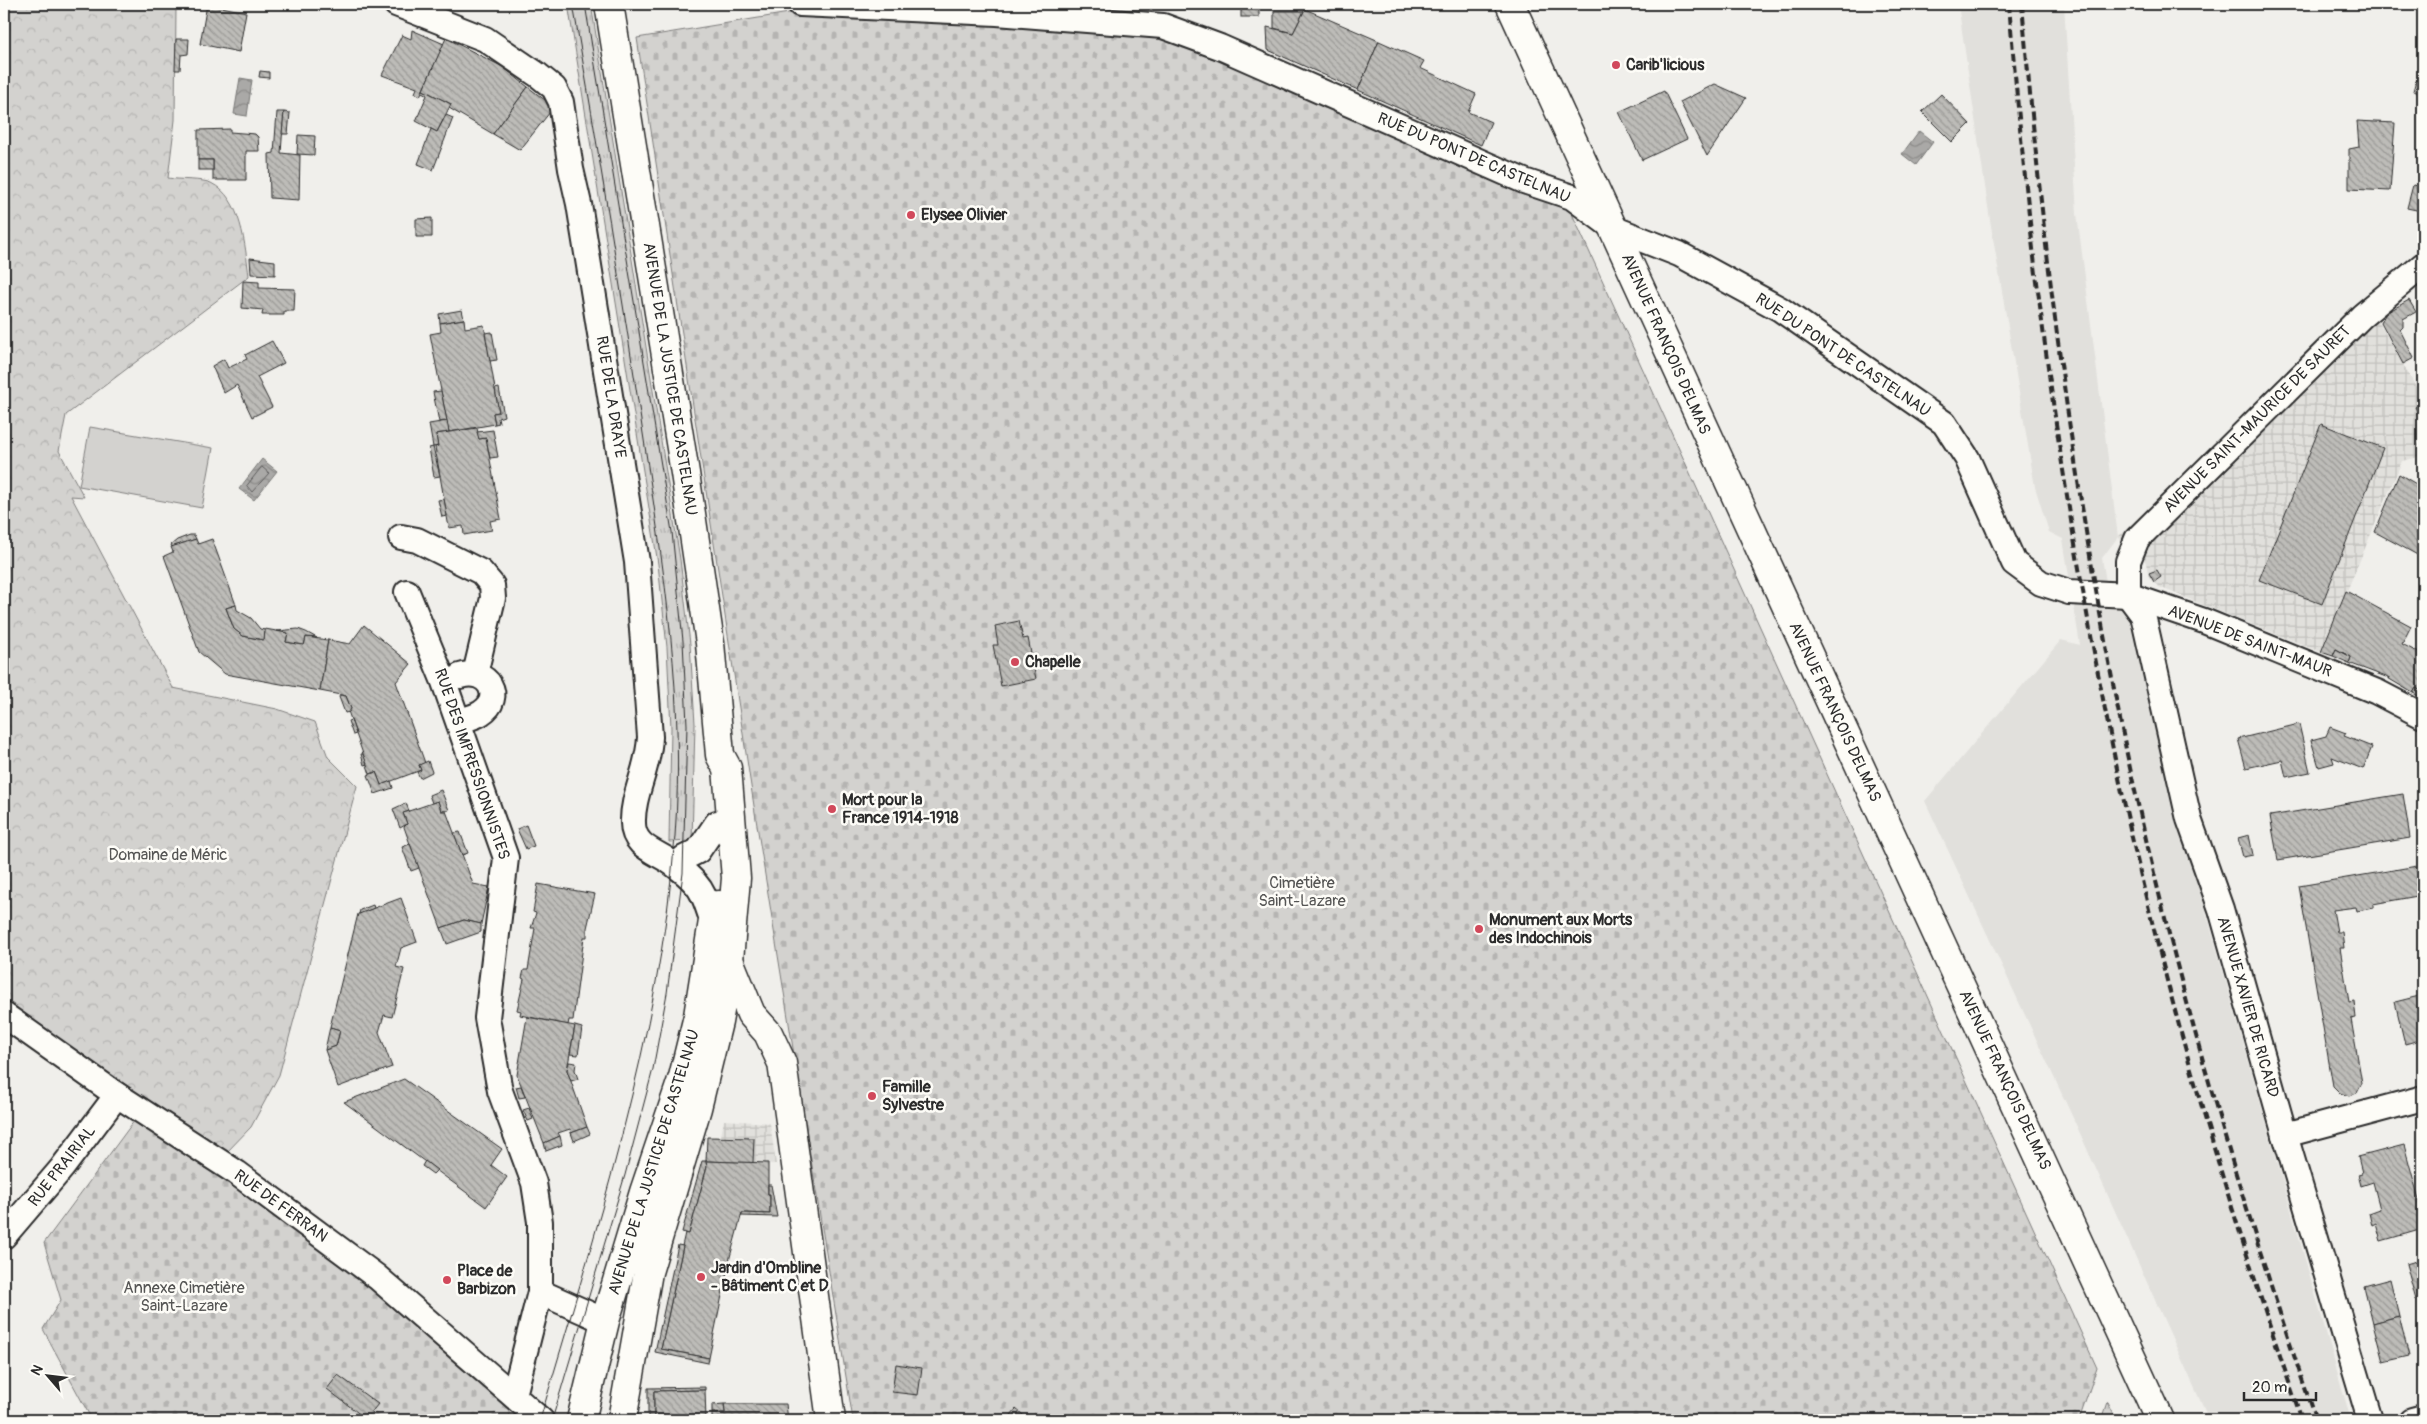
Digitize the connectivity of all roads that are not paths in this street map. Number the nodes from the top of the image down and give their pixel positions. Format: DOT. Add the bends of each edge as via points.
graph roads {
  1 [pos="396,4"];
  2 [pos="609,4"];
  3 [pos="800,4"];
  4 [pos="1510,4"];
  5 [pos="1615,229"];
  6 [pos="2423,265"];
  7 [pos="401,537"];
  8 [pos="408,592"];
  9 [pos="2069,592"];
  10 [pos="2128,595"];
  11 [pos="475,674"];
  12 [pos="444,682"];
  13 [pos="2423,716"];
  14 [pos="458,721"];
  15 [pos="720,755"];
  16 [pos="717,823"];
  17 [pos="676,865"];
  18 [pos="714,921"];
  19 [pos="729,960"];
  20 [pos="4,1015"];
  21 [pos="117,1095"];
  22 [pos="2423,1098"];
  23 [pos="2285,1135"];
  24 [pos="4,1236"];
  25 [pos="540,1292"];
  26 [pos="605,1321"];
  27 [pos="514,1395"];
  28 [pos="2423,1417"];
  29 [pos="541,1420"];
  30 [pos="581,1420"];
  31 [pos="622,1420"];
  32 [pos="831,1420"];
  33 [pos="2160,1420"];
  34 [pos="2370,1420"];
  35 [pos="2412,1420"];
  1 -- 17 [label="street, RUE DE LA DRAYE" via="485,39 538,74 554,88 561,102 637,562 650,756 634,805 632,824 636,836 647,850"];
  2 -- 15 [label="main road, AVENUE DE LA JUSTICE DE CASTELNAU" via="691,511 710,643"];
  3 -- 5 [label="street, RUE DU PONT DE CASTELNAU" via="997,13 1163,26 1220,47 1524,181 1572,198"];
  4 -- 5 [label="main road, AVENUE FRANÇOIS DELMAS"];
  5 -- 9 [label="street, RUE DU PONT DE CASTELNAU" via="1679,254 1780,309 1944,423 1967,458 2014,563 2041,583"];
  5 -- 33 [label="main road, AVENUE FRANÇOIS DELMAS"];
  6 -- 10 [label="street, AVENUE SAINT-MAURICE DE SAURET" via="2362,316 2137,539 2128,561"];
  7 -- 11 [label="street" via="417,540 481,572 492,585 493,598"];
  8 -- 12 [label="street, RUE DES IMPRESSIONNISTES"];
  9 -- 10 [label="street, AVENUE DE SAINT-MAUR"];
  10 -- 13 [label="street, AVENUE DE SAINT-MAUR" via="2204,621 2377,692"];
  10 -- 23 [label="street, AVENUE XAVIER DE RICARD" via="2142,616 2189,819 2220,910"];
  11 -- 12 [label="street"];
  11 -- 14 [label="street" via="488,682 492,697 481,714"];
  12 -- 14 [label="street, RUE DES IMPRESSIONNISTES"];
  14 -- 25 [label="street, RUE DES IMPRESSIONNISTES" via="506,858 487,1018 500,1091 534,1183 540,1222"];
  15 -- 16 [label="main road, AVENUE DE LA JUSTICE DE CASTELNAU" via="714,768"];
  15 -- 19 [label="main road, AVENUE DE LA JUSTICE DE CASTELNAU" via="727,768 736,878"];
  16 -- 17 [label="street" via="698,851"];
  16 -- 18 [label="main road, AVENUE DE LA JUSTICE DE CASTELNAU" via="721,879"];
  17 -- 18 [label="street, RUE DE LA DRAYE" via="705,896"];
  18 -- 26 [label="main road, AVENUE DE LA JUSTICE DE CASTELNAU" via="698,1016 683,1077"];
  19 -- 31 [label="main road, AVENUE DE LA JUSTICE DE CASTELNAU" via="697,1108 648,1272"];
  19 -- 32 [label="main road" via="751,1014 768,1034 782,1063"];
  20 -- 21 [label="street, RUE DE FERRAN"];
  21 -- 24 [label="street, RUE PRAIRIAL" via="62,1168"];
  21 -- 27 [label="street, RUE DE FERRAN" via="237,1173 377,1277"];
  22 -- 23 [label="street"];
  23 -- 34 [label="street, AVENUE XAVIER DE RICARD"];
  25 -- 26 [label="street"];
  25 -- 27 [label="street, RUE DES IMPRESSIONNISTES"];
  26 -- 30 [label="main road, AVENUE DE LA JUSTICE DE CASTELNAU"];
  27 -- 29 [label="street, RUE DE FERRAN"];
  28 -- 35 [label="street"];
}
